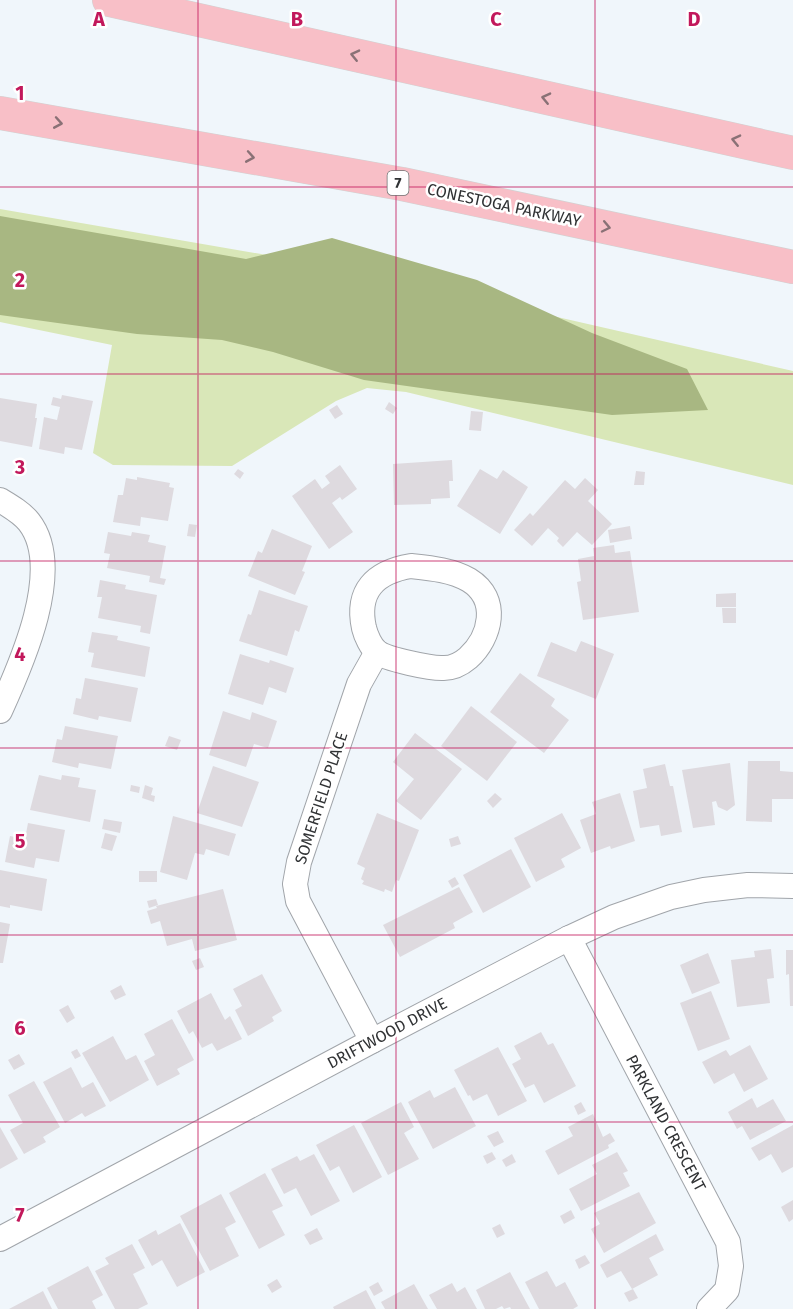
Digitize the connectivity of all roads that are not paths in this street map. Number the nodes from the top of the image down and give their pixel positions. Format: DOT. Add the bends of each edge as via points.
graph roads {
  1 [pos="109,0"];
  2 [pos="0,113"];
  3 [pos="793,153"];
  4 [pos="793,267"];
  5 [pos="0,500"];
  6 [pos="377,652"];
  7 [pos="0,711"];
  8 [pos="793,886"];
  9 [pos="569,938"];
  10 [pos="372,1041"];
  11 [pos="0,1239"];
  12 [pos="709,1309"];
  3 -- 1 [label="highway, one-way"];
  2 -- 4 [label="highway, CONESTOGA PARKWAY / 7, one-way" via="402,184"];
  5 -- 7 [label="street" via="30,523 43,553 42,590 35,620"];
  6 -- 6 [label="street" via="399,661 443,669 461,664 485,636 489,606 469,580 432,568 393,569 366,592 361,612 366,636"];
  6 -- 10 [label="street, SOMERFIELD PLACE" via="359,684 299,862 296,884 298,901 310,926"];
  8 -- 9 [label="street, DRIFTWOOD DRIVE" via="748,885 671,897"];
  9 -- 10 [label="street, DRIFTWOOD DRIVE"];
  9 -- 12 [label="street, PARKLAND CRESCENT" via="728,1242 731,1266 727,1290"];
  10 -- 11 [label="street, DRIFTWOOD DRIVE"];
}
